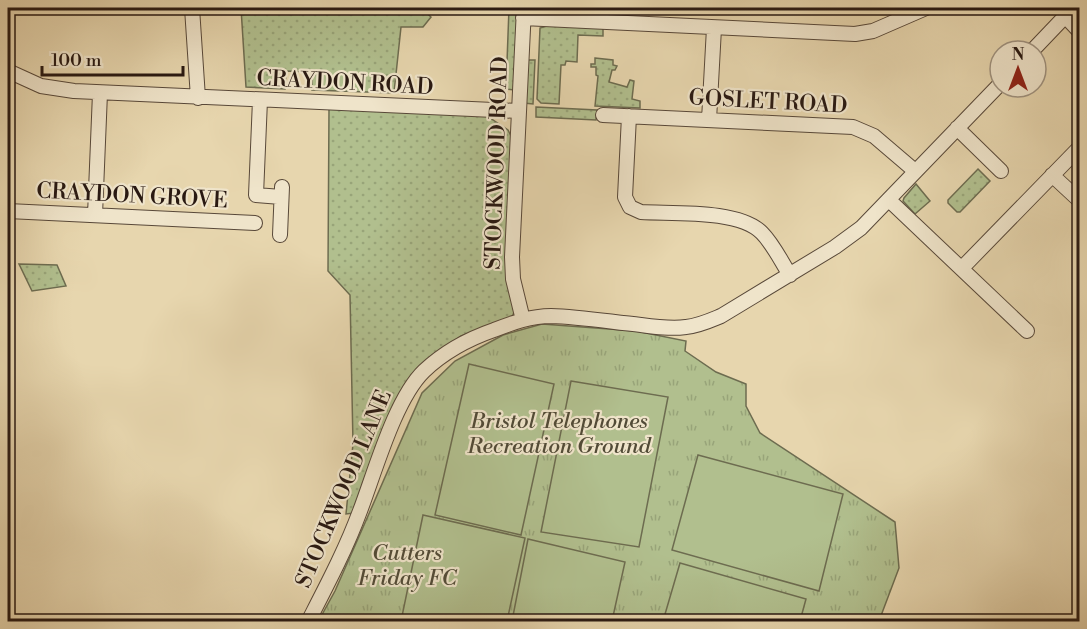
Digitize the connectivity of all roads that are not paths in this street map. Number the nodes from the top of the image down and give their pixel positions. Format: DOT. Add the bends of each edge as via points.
graph roads {
  1 [pos="192,8"];
  2 [pos="926,8"];
  3 [pos="1069,12"];
  4 [pos="524,13"];
  5 [pos="714,27"];
  6 [pos="1080,32"];
  7 [pos="1043,39"];
  8 [pos="8,71"];
  9 [pos="28,81"];
  10 [pos="8,85"];
  11 [pos="100,93"];
  12 [pos="988,96"];
  13 [pos="198,98"];
  14 [pos="260,100"];
  15 [pos="518,111"];
  16 [pos="603,115"];
  17 [pos="629,116"];
  18 [pos="709,120"];
  19 [pos="957,128"];
  20 [pos="1078,149"];
  21 [pos="915,171"];
  22 [pos="1001,171"];
  23 [pos="1052,175"];
  24 [pos="889,200"];
  25 [pos="1080,201"];
  26 [pos="8,211"];
  27 [pos="95,215"];
  28 [pos="255,223"];
  29 [pos="280,236"];
  30 [pos="962,268"];
  31 [pos="790,275"];
  32 [pos="523,320"];
  33 [pos="1027,332"];
  34 [pos="308,621"];
  1 -- 13 [label="street"];
  2 -- 5 [label="street" via="865,33"];
  3 -- 6 [label="street"];
  3 -- 7 [label="street"];
  4 -- 5 [label="street"];
  4 -- 15 [label="street, STOCKWOOD ROAD"];
  5 -- 18 [label="street"];
  8 -- 9 [label="street, CRAYDON ROAD"];
  9 -- 10 [label="street, CRAYDON ROAD"];
  9 -- 11 [label="street, CRAYDON ROAD" via="56,89"];
  11 -- 13 [label="street, CRAYDON ROAD"];
  11 -- 27 [label="street"];
  12 -- 19 [label="street, STOCKWOOD LANE"];
  13 -- 14 [label="street, CRAYDON ROAD"];
  14 -- 15 [label="street, CRAYDON ROAD"];
  14 -- 29 [label="street" via="256,195 281,192"];
  15 -- 32 [label="street, STOCKWOOD ROAD" via="513,270"];
  16 -- 17 [label="street, GOSLET ROAD"];
  17 -- 18 [label="street, GOSLET ROAD"];
  17 -- 31 [label="street" via="625,197 630,207 640,212 738,219 761,232"];
  18 -- 21 [label="street, GOSLET ROAD" via="853,127 874,136"];
  19 -- 21 [label="street, STOCKWOOD LANE"];
  19 -- 22 [label="street"];
  20 -- 23 [label="street"];
  21 -- 24 [label="street, STOCKWOOD LANE"];
  23 -- 25 [label="street"];
  23 -- 30 [label="street"];
  24 -- 30 [label="street"];
  24 -- 31 [label="street, STOCKWOOD LANE" via="861,228"];
  26 -- 27 [label="street, CRAYDON GROVE"];
  27 -- 28 [label="street, CRAYDON GROVE"];
  30 -- 33 [label="street"];
  31 -- 32 [label="street, STOCKWOOD LANE" via="721,316 686,327 568,317"];
  32 -- 34 [label="street, STOCKWOOD LANE" via="471,337 423,372 410,389 340,558"];
}
